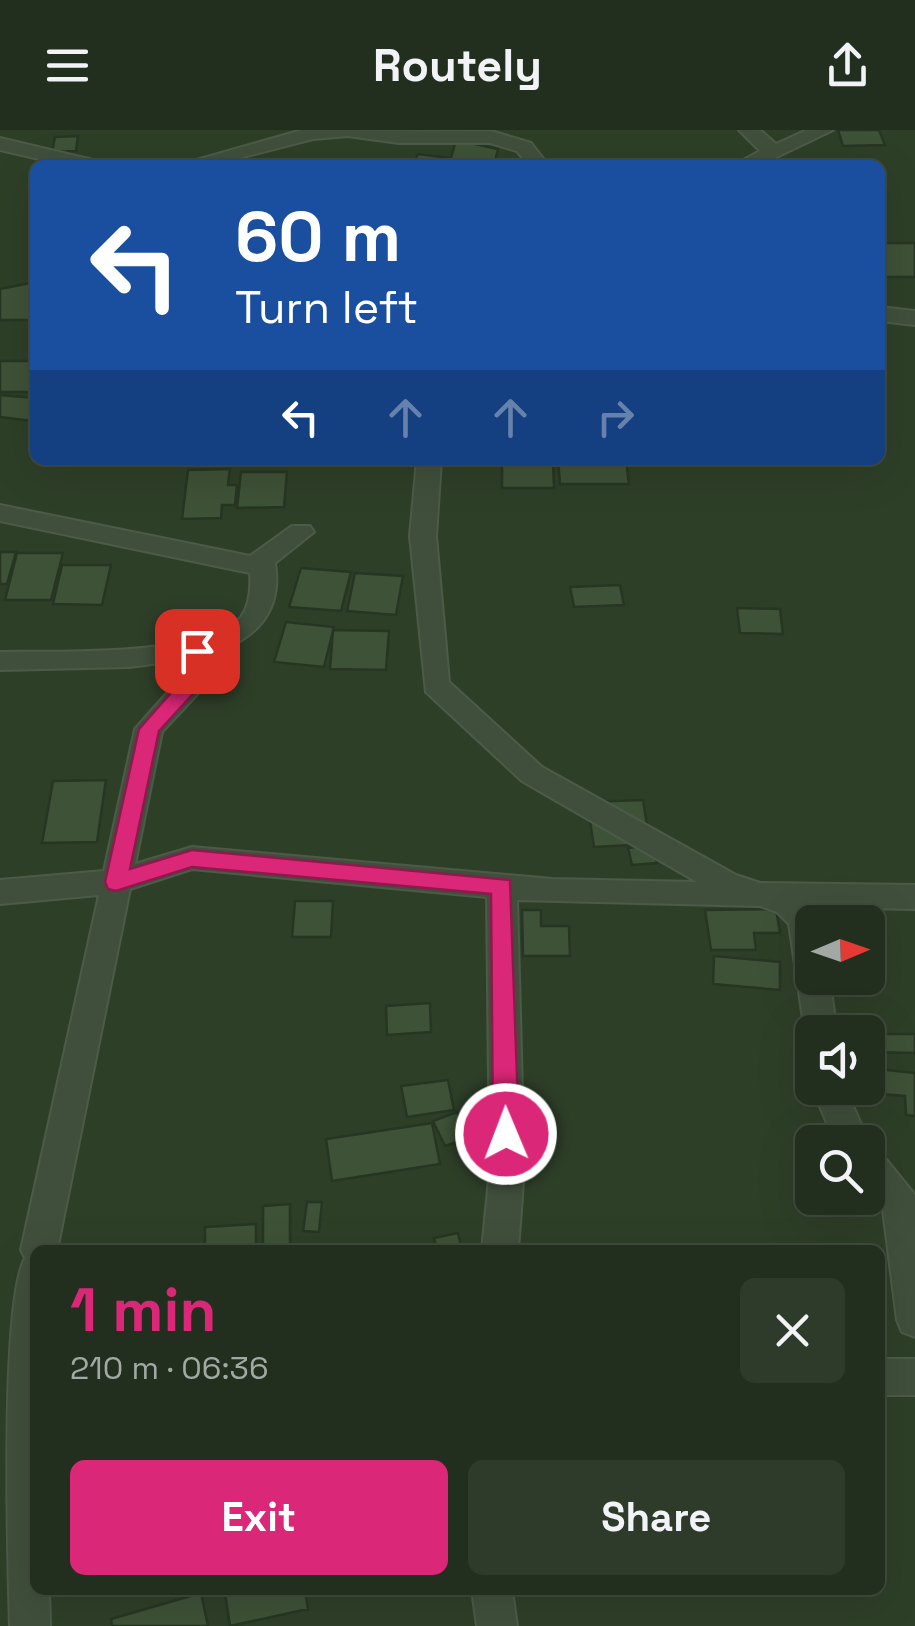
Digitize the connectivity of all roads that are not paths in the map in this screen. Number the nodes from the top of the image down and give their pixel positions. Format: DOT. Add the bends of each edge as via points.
graph roads {
  1 [pos="749,130"];
  2 [pos="824,130"];
  3 [pos="0,144"];
  4 [pos="773,152"];
  5 [pos="69,160"];
  6 [pos="209,160"];
  7 [pos="534,160"];
  8 [pos="755,160"];
  9 [pos="885,315"];
  10 [pos="915,318"];
  11 [pos="429,465"];
  12 [pos="0,513"];
  13 [pos="301,532"];
  14 [pos="262,563"];
  15 [pos="197,651"];
  16 [pos="0,661"];
  17 [pos="116,882"];
  18 [pos="502,886"];
  19 [pos="0,892"];
  20 [pos="758,894"];
  21 [pos="915,897"];
  22 [pos="795,911"];
  23 [pos="885,1181"];
  24 [pos="40,1245"];
  25 [pos="500,1245"];
  26 [pos="30,1292"];
  27 [pos="915,1320"];
  28 [pos="19,1338"];
  29 [pos="885,1377"];
  30 [pos="915,1377"];
  31 [pos="493,1595"];
  32 [pos="30,1626"];
  33 [pos="497,1626"];
  1 -- 4 [label="street"];
  2 -- 4 [label="street"];
  3 -- 5 [label="street"];
  4 -- 8 [label="street"];
  6 -- 7 [label="street" via="348,130 491,136 524,147"];
  9 -- 10 [label="street"];
  11 -- 20 [label="street" via="423,536 436,684 532,774 726,884"];
  12 -- 14 [label="street" via="244,565"];
  13 -- 14 [label="street"];
  14 -- 15 [label="street" via="266,584 246,628"];
  15 -- 16 [label="street"];
  15 -- 17 [label="street" via="195,679 149,729"];
  17 -- 18 [label="street" via="192,858"];
  17 -- 19 [label="street"];
  17 -- 24 [label="street"];
  18 -- 20 [label="street"];
  18 -- 25 [label="street" via="506,1169"];
  20 -- 21 [label="street"];
  20 -- 22 [label="street"];
  23 -- 27 [label="street" via="898,1196"];
  26 -- 28 [label="street"];
  28 -- 32 [label="street"];
  29 -- 30 [label="street"];
  31 -- 33 [label="street"];
}
